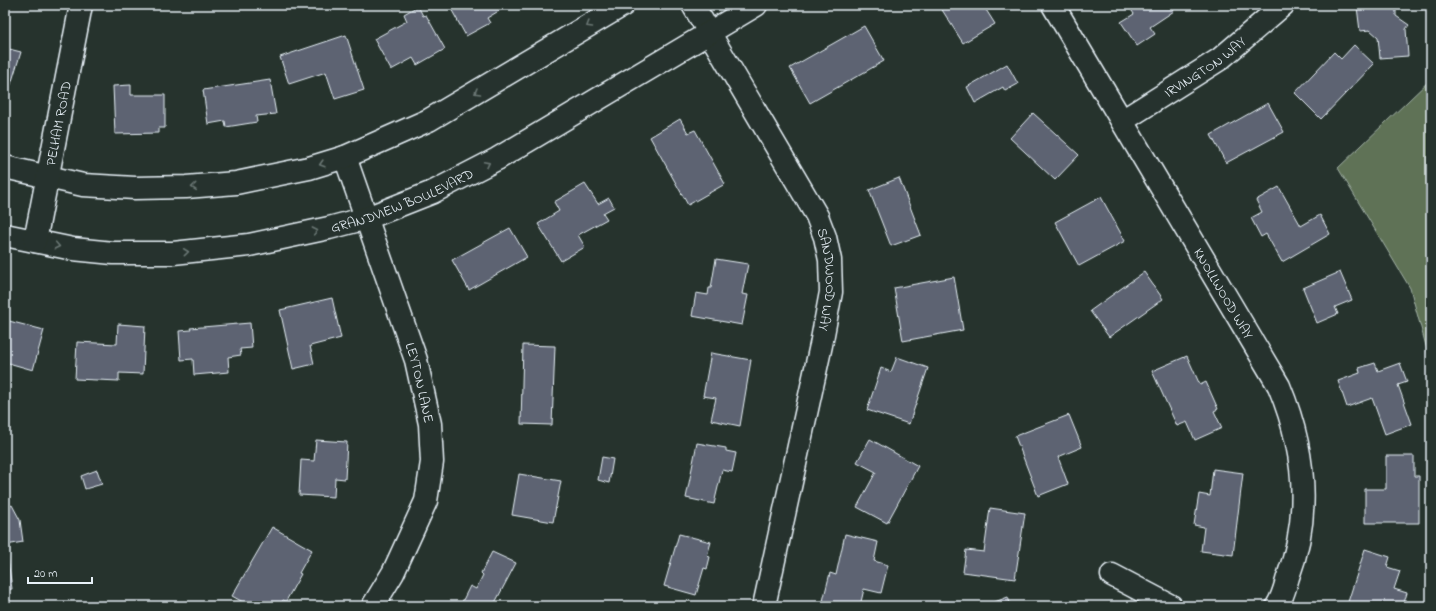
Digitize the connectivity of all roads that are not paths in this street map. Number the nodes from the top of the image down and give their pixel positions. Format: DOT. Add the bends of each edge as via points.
graph roads {
  1 [pos="81,5"];
  2 [pos="622,5"];
  3 [pos="693,5"];
  4 [pos="756,5"];
  5 [pos="1053,5"];
  6 [pos="1283,5"];
  7 [pos="709,33"];
  8 [pos="1122,121"];
  9 [pos="345,157"];
  10 [pos="5,167"];
  11 [pos="48,178"];
  12 [pos="367,218"];
  13 [pos="5,235"];
  14 [pos="35,241"];
  15 [pos="1112,575"];
  16 [pos="373,606"];
  17 [pos="764,606"];
  18 [pos="1171,606"];
  19 [pos="1277,606"];
  1 -- 11 [label="street, PELHAM ROAD"];
  2 -- 9 [label="street, one-way" via="429,120"];
  3 -- 7 [label="street, SANDWOOD WAY"];
  4 -- 7 [label="street, GRANDVIEW BOULEVARD"];
  5 -- 8 [label="street, KNOLLWOOD WAY"];
  6 -- 8 [label="street, IRVINGTON WAY" via="1220,59"];
  12 -- 7 [label="street, GRANDVIEW BOULEVARD, one-way" via="433,192 497,159"];
  7 -- 17 [label="street, SANDWOOD WAY" via="817,216 830,260 830,292 821,344"];
  8 -- 19 [label="street, KNOLLWOOD WAY" via="1279,386 1291,416 1299,447 1303,485 1301,522 1294,560"];
  9 -- 11 [label="street, one-way" via="309,168 236,183 186,187 83,185"];
  9 -- 12 [label="street, LEYTON LANE"];
  10 -- 11 [label="street"];
  11 -- 14 [label="street, PELHAM ROAD"];
  14 -- 12 [label="street, GRANDVIEW BOULEVARD, one-way" via="73,249 113,253 173,253 249,244"];
  12 -- 16 [label="street, LEYTON LANE" via="416,360 430,424 432,462 426,501 393,573"];
  13 -- 14 [label="street, GRANDVIEW BOULEVARD"];
  15 -- 18 [label="street"];
}
